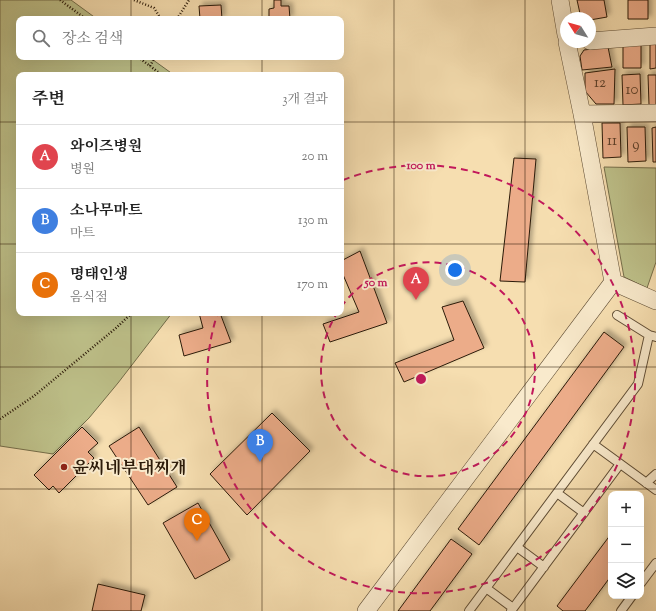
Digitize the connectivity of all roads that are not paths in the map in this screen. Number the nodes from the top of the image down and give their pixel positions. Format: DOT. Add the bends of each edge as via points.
graph roads {
  1 [pos="560,0"];
  2 [pos="563,12"];
  3 [pos="656,36"];
  4 [pos="596,41"];
  5 [pos="571,48"];
  6 [pos="656,113"];
  7 [pos="582,114"];
  8 [pos="613,282"];
  9 [pos="656,301"];
  10 [pos="617,315"];
  11 [pos="652,336"];
  12 [pos="593,444"];
  13 [pos="620,464"];
  14 [pos="656,474"];
  15 [pos="646,483"];
  16 [pos="656,490"];
  17 [pos="557,493"];
  18 [pos="584,513"];
  19 [pos="517,547"];
  20 [pos="656,563"];
  21 [pos="544,567"];
  22 [pos="644,579"];
  23 [pos="486,588"];
  24 [pos="630,599"];
  25 [pos="512,610"];
  26 [pos="366,611"];
  27 [pos="469,611"];
  28 [pos="620,611"];
  1 -- 2 [label="street"];
  3 -- 4 [label="street"];
  5 -- 7 [label="street"];
  6 -- 7 [label="street"];
  7 -- 8 [label="street"];
  8 -- 9 [label="street"];
  8 -- 26 [label="street"];
  10 -- 11 [label="lane"];
  11 -- 12 [label="lane" via="638,384"];
  12 -- 13 [label="lane"];
  12 -- 17 [label="lane"];
  13 -- 15 [label="lane"];
  13 -- 18 [label="lane"];
  14 -- 15 [label="lane"];
  15 -- 16 [label="lane"];
  17 -- 18 [label="lane"];
  17 -- 19 [label="lane"];
  18 -- 21 [label="lane"];
  19 -- 21 [label="lane"];
  19 -- 23 [label="lane"];
  20 -- 22 [label="lane"];
  21 -- 25 [label="lane"];
  23 -- 25 [label="lane"];
  23 -- 27 [label="lane"];
  24 -- 28 [label="lane"];
}
